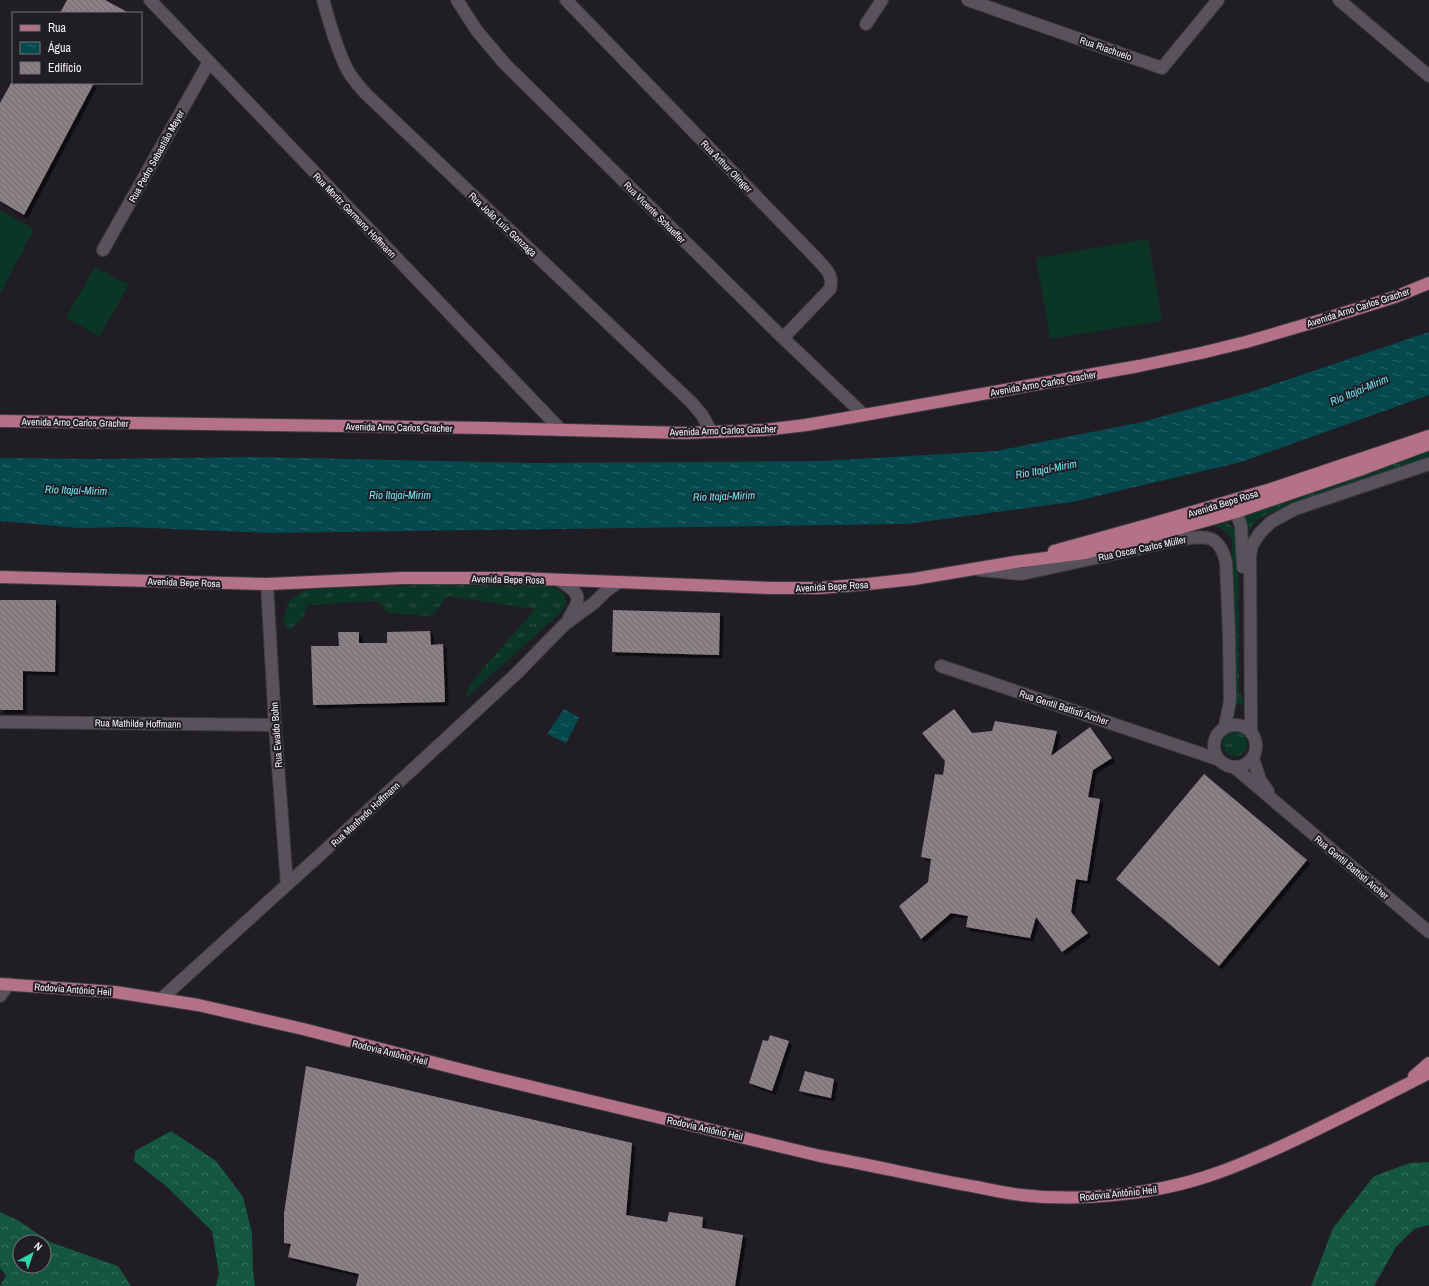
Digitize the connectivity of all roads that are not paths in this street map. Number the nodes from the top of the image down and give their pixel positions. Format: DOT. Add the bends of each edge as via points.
graph roads {
  1 [pos="150,0"];
  2 [pos="323,0"];
  3 [pos="457,0"];
  4 [pos="566,0"];
  5 [pos="882,0"];
  6 [pos="968,0"];
  7 [pos="1218,0"];
  8 [pos="1339,0"];
  9 [pos="994,4"];
  10 [pos="866,24"];
  11 [pos="209,62"];
  12 [pos="1429,76"];
  13 [pos="103,250"];
  14 [pos="1429,283"];
  15 [pos="783,338"];
  16 [pos="864,415"];
  17 [pos="0,421"];
  18 [pos="560,430"];
  19 [pos="711,431"];
  20 [pos="1429,436"];
  21 [pos="1429,444"];
  22 [pos="1429,464"];
  23 [pos="1236,512"];
  24 [pos="1172,518"];
  25 [pos="1015,562"];
  26 [pos="977,569"];
  27 [pos="0,577"];
  28 [pos="559,580"];
  29 [pos="619,582"];
  30 [pos="267,584"];
  31 [pos="565,624"];
  32 [pos="941,666"];
  33 [pos="1251,701"];
  34 [pos="0,722"];
  35 [pos="275,725"];
  36 [pos="1225,726"];
  37 [pos="1251,731"];
  38 [pos="1213,743"];
  39 [pos="1187,748"];
  40 [pos="1252,758"];
  41 [pos="1218,759"];
  42 [pos="1234,767"];
  43 [pos="1275,802"];
  44 [pos="287,885"];
  45 [pos="1429,932"];
  46 [pos="4,984"];
  47 [pos="0,996"];
  48 [pos="161,999"];
  49 [pos="1429,1063"];
  50 [pos="1429,1073"];
  51 [pos="1398,1089"];
  1 -- 11 [label="street, Rua Moritz Germano Hoffmann"];
  2 -- 19 [label="street, Rua João Luiz Gonzaga" via="346,68 355,82 691,402"];
  3 -- 15 [label="street, Rua Vicente Schaeffer" via="477,31 505,64"];
  4 -- 15 [label="street, Rua Arthur Olinger" via="830,275 830,289"];
  5 -- 10 [label="street"];
  6 -- 9 [label="street, Rua Riachuelo"];
  7 -- 9 [label="street, Rua Riachuelo" via="1162,68"];
  8 -- 12 [label="street"];
  11 -- 13 [label="street, Rua Pedro Sebastião Mayer"];
  11 -- 18 [label="street, Rua Moritz Germano Hoffmann"];
  14 -- 16 [label="main road, Avenida Arno Carlos Gracher" via="1395,297 1318,321 1201,353"];
  15 -- 16 [label="street, Rua Vicente Schaeffer"];
  16 -- 19 [label="main road, Avenida Arno Carlos Gracher" via="764,430"];
  17 -- 18 [label="main road, Avenida Arno Carlos Gracher"];
  18 -- 19 [label="main road, Avenida Arno Carlos Gracher" via="684,433"];
  20 -- 24 [label="main road, Avenida Bepe Rosa" via="1271,489"];
  21 -- 23 [label="main road, Avenida Bepe Rosa"];
  22 -- 33 [label="street" via="1295,509 1271,522 1260,533 1252,545 1250,556"];
  23 -- 24 [label="main road, Rua Oscar Carlos Müller" via="1226,508 1182,521"];
  23 -- 25 [label="main road, Avenida Bepe Rosa" via="1085,553"];
  23 -- 33 [label="street" via="1241,526 1243,555 1245,689"];
  24 -- 25 [label="main road, Avenida Bepe Rosa"];
  25 -- 26 [label="main road, Avenida Bepe Rosa"];
  26 -- 29 [label="main road, Avenida Bepe Rosa" via="914,579 820,588"];
  26 -- 36 [label="street, Rua Oscar Carlos Müller" via="1022,574 1182,538 1203,537 1217,542 1224,552 1226,562 1230,701"];
  27 -- 30 [label="main road, Avenida Bepe Rosa"];
  28 -- 29 [label="main road, Avenida Bepe Rosa"];
  28 -- 30 [label="main road, Avenida Bepe Rosa" via="402,578"];
  28 -- 31 [label="street, Rua Manfredo Hoffmann" via="575,592 578,600"];
  29 -- 31 [label="street, Rua Manfredo Hoffmann"];
  30 -- 35 [label="street, Rua Ewaldo Bohn"];
  31 -- 44 [label="street, Rua Manfredo Hoffmann" via="516,673"];
  32 -- 39 [label="street, Rua Gentil Battisti Archer"];
  33 -- 37 [label="street"];
  34 -- 35 [label="street, Rua Mathilde Hoffmann"];
  35 -- 44 [label="street, Rua Ewaldo Bohn"];
  36 -- 37 [label="street" via="1240,725"];
  36 -- 38 [label="street" via="1217,733"];
  37 -- 40 [label="street" via="1256,744 1256,752"];
  38 -- 39 [label="street, Rua Gentil Battisti Archer"];
  38 -- 41 [label="street"];
  39 -- 41 [label="street, Rua Gentil Battisti Archer"];
  40 -- 42 [label="street" via="1248,763"];
  40 -- 43 [label="street, Rua Gentil Battisti Archer" via="1260,780"];
  41 -- 42 [label="street"];
  42 -- 43 [label="street, Rua Gentil Battisti Archer"];
  43 -- 45 [label="street, Rua Gentil Battisti Archer"];
  44 -- 48 [label="street, Rua Manfredo Hoffmann"];
  46 -- 47 [label="street"];
  46 -- 48 [label="main road, Rodovia Antônio Heil" via="115,992"];
  48 -- 51 [label="main road, Rodovia Antônio Heil" via="303,1029 820,1156 1022,1195 1097,1196 1182,1184 1246,1162"];
  49 -- 51 [label="main road, Rodovia Antônio Heil"];
  50 -- 51 [label="main road, Rodovia Antônio Heil"];
}
